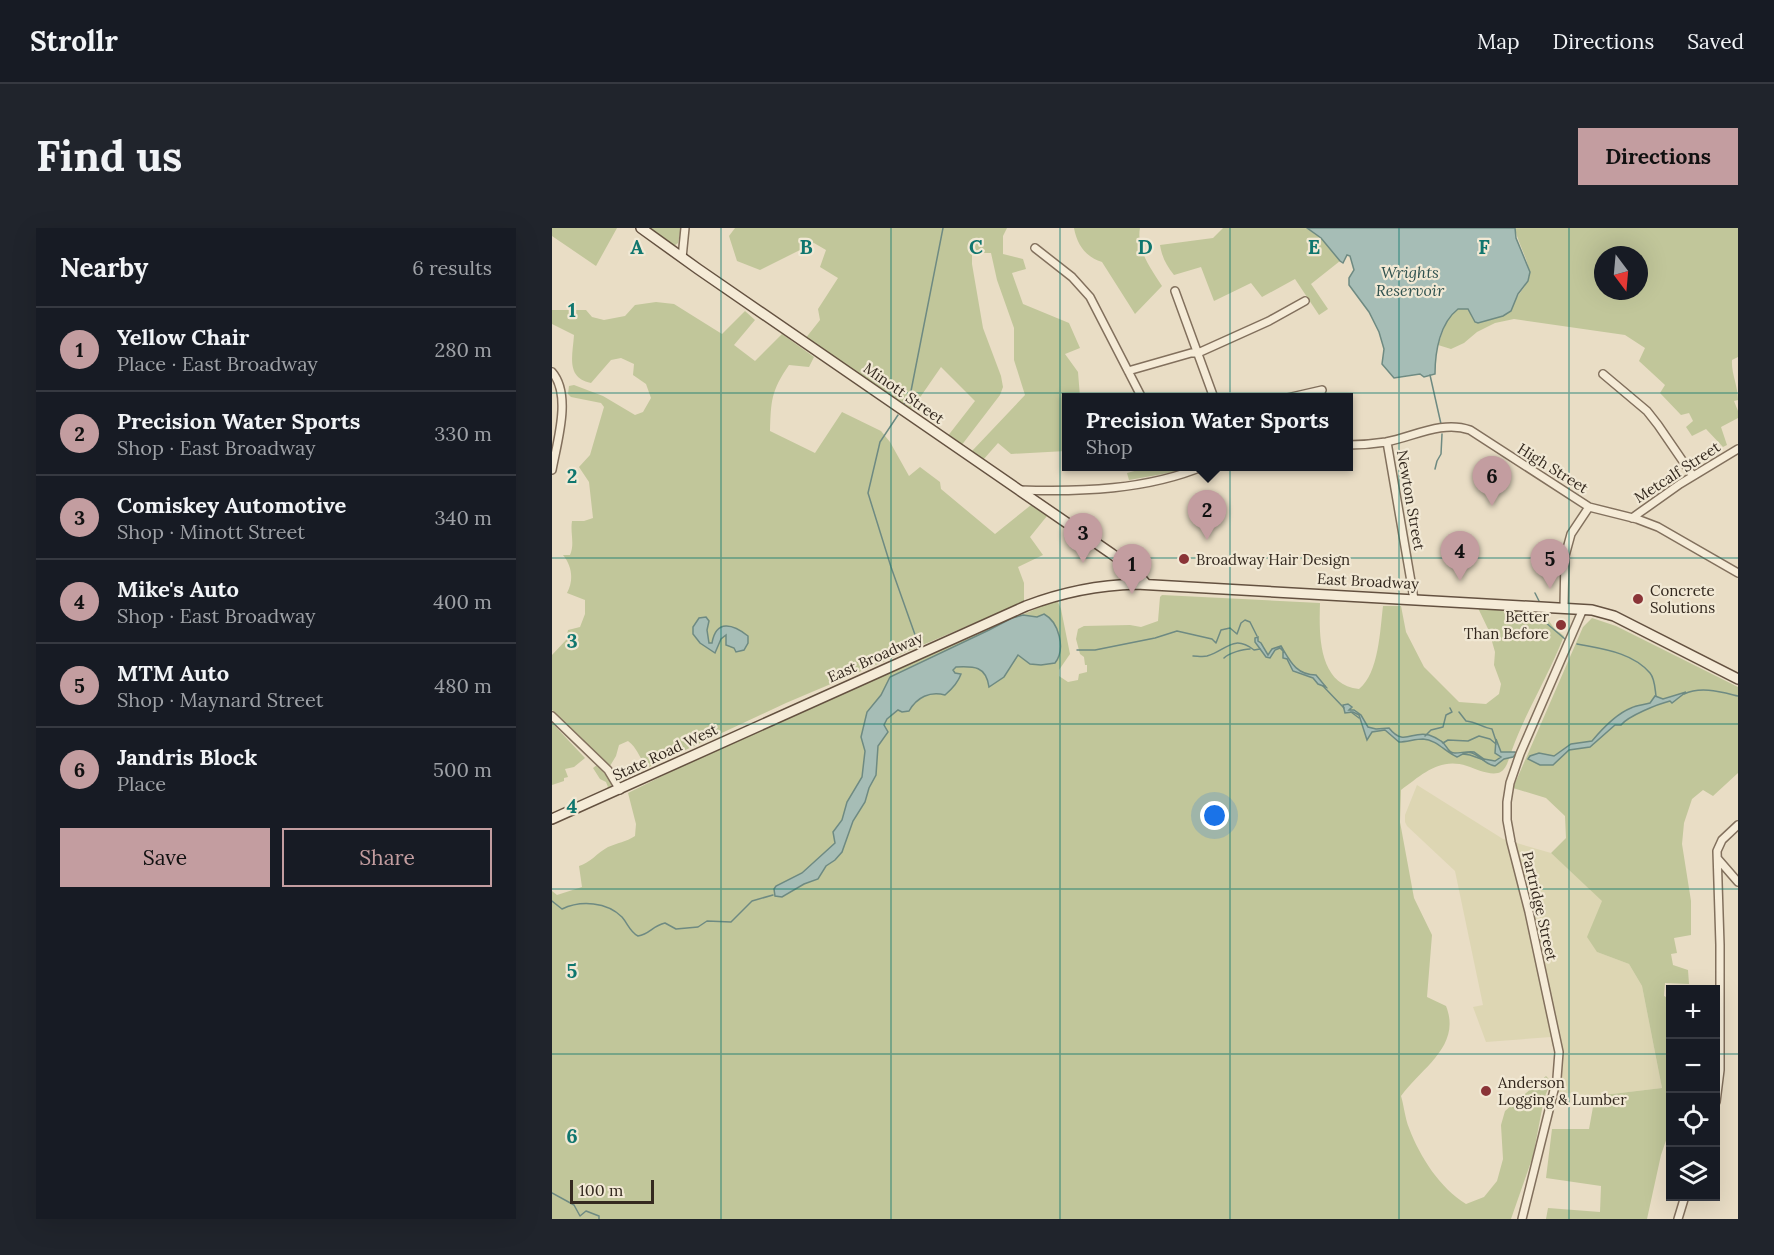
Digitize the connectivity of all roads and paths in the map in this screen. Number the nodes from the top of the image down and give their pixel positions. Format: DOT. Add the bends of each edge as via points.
graph roads {
  1 [pos="641,228"];
  2 [pos="685,228"];
  3 [pos="1035,248"];
  4 [pos="682,258"];
  5 [pos="1175,291"];
  6 [pos="1305,301"];
  7 [pos="1198,353"];
  8 [pos="1128,371"];
  9 [pos="552,372"];
  10 [pos="1603,374"];
  11 [pos="1322,390"];
  12 [pos="1139,393"];
  13 [pos="1212,393"];
  14 [pos="1309,393"];
  15 [pos="1387,442"];
  16 [pos="1353,445"];
  17 [pos="1738,449"];
  18 [pos="552,470"];
  19 [pos="1190,471"];
  20 [pos="1693,476"];
  21 [pos="1018,490"];
  22 [pos="1589,507"];
  23 [pos="1632,518"];
  24 [pos="1738,573"];
  25 [pos="1146,585"];
  26 [pos="1414,598"];
  27 [pos="1564,607"];
  28 [pos="1583,609"];
  29 [pos="1738,679"];
  30 [pos="791,711"];
  31 [pos="552,716"];
  32 [pos="620,790"];
  33 [pos="552,819"];
  34 [pos="1738,825"];
  35 [pos="1718,859"];
  36 [pos="1738,882"];
  37 [pos="1717,1093"];
  38 [pos="1684,1201"];
  39 [pos="1522,1219"];
  40 [pos="1678,1219"];
  1 -- 4 [label="main road, Minott Street"];
  2 -- 4 [label="street"];
  3 -- 8 [label="street" via="1090,297"];
  4 -- 21 [label="main road, Minott Street"];
  5 -- 7 [label="street"];
  6 -- 7 [label="street"];
  7 -- 8 [label="street"];
  7 -- 13 [label="street"];
  8 -- 12 [label="street"];
  9 -- 18 [label="street" via="560,382 561,413"];
  10 -- 20 [label="street" via="1647,411"];
  11 -- 14 [label="street"];
  15 -- 16 [label="street, High Street"];
  15 -- 22 [label="street, High Street" via="1441,427 1461,427"];
  15 -- 26 [label="street, Newton Street"];
  17 -- 20 [label="street, Metcalf Street"];
  19 -- 21 [label="street" via="1138,484"];
  20 -- 23 [label="street, Metcalf Street"];
  21 -- 25 [label="main road, Minott Street" via="1134,570"];
  22 -- 23 [label="street, High Street"];
  22 -- 27 [label="street" via="1571,534 1565,556"];
  23 -- 24 [label="street, High Street" via="1658,528"];
  25 -- 26 [label="main road, East Broadway"];
  25 -- 30 [label="main road, East Broadway" via="1087,588 1049,597"];
  26 -- 27 [label="main road, East Broadway"];
  27 -- 28 [label="main road, East Broadway"];
  28 -- 29 [label="main road, East Broadway" via="1614,616"];
  28 -- 39 [label="street, Partridge Street" via="1520,754 1507,802 1511,842 1559,1052 1557,1078"];
  30 -- 32 [label="main road, State Road West"];
  31 -- 32 [label="street" via="608,770"];
  32 -- 33 [label="main road, State Road West"];
  34 -- 35 [label="street" via="1722,840"];
  35 -- 36 [label="street"];
  35 -- 37 [label="street"];
  38 -- 40 [label="street"];
}
